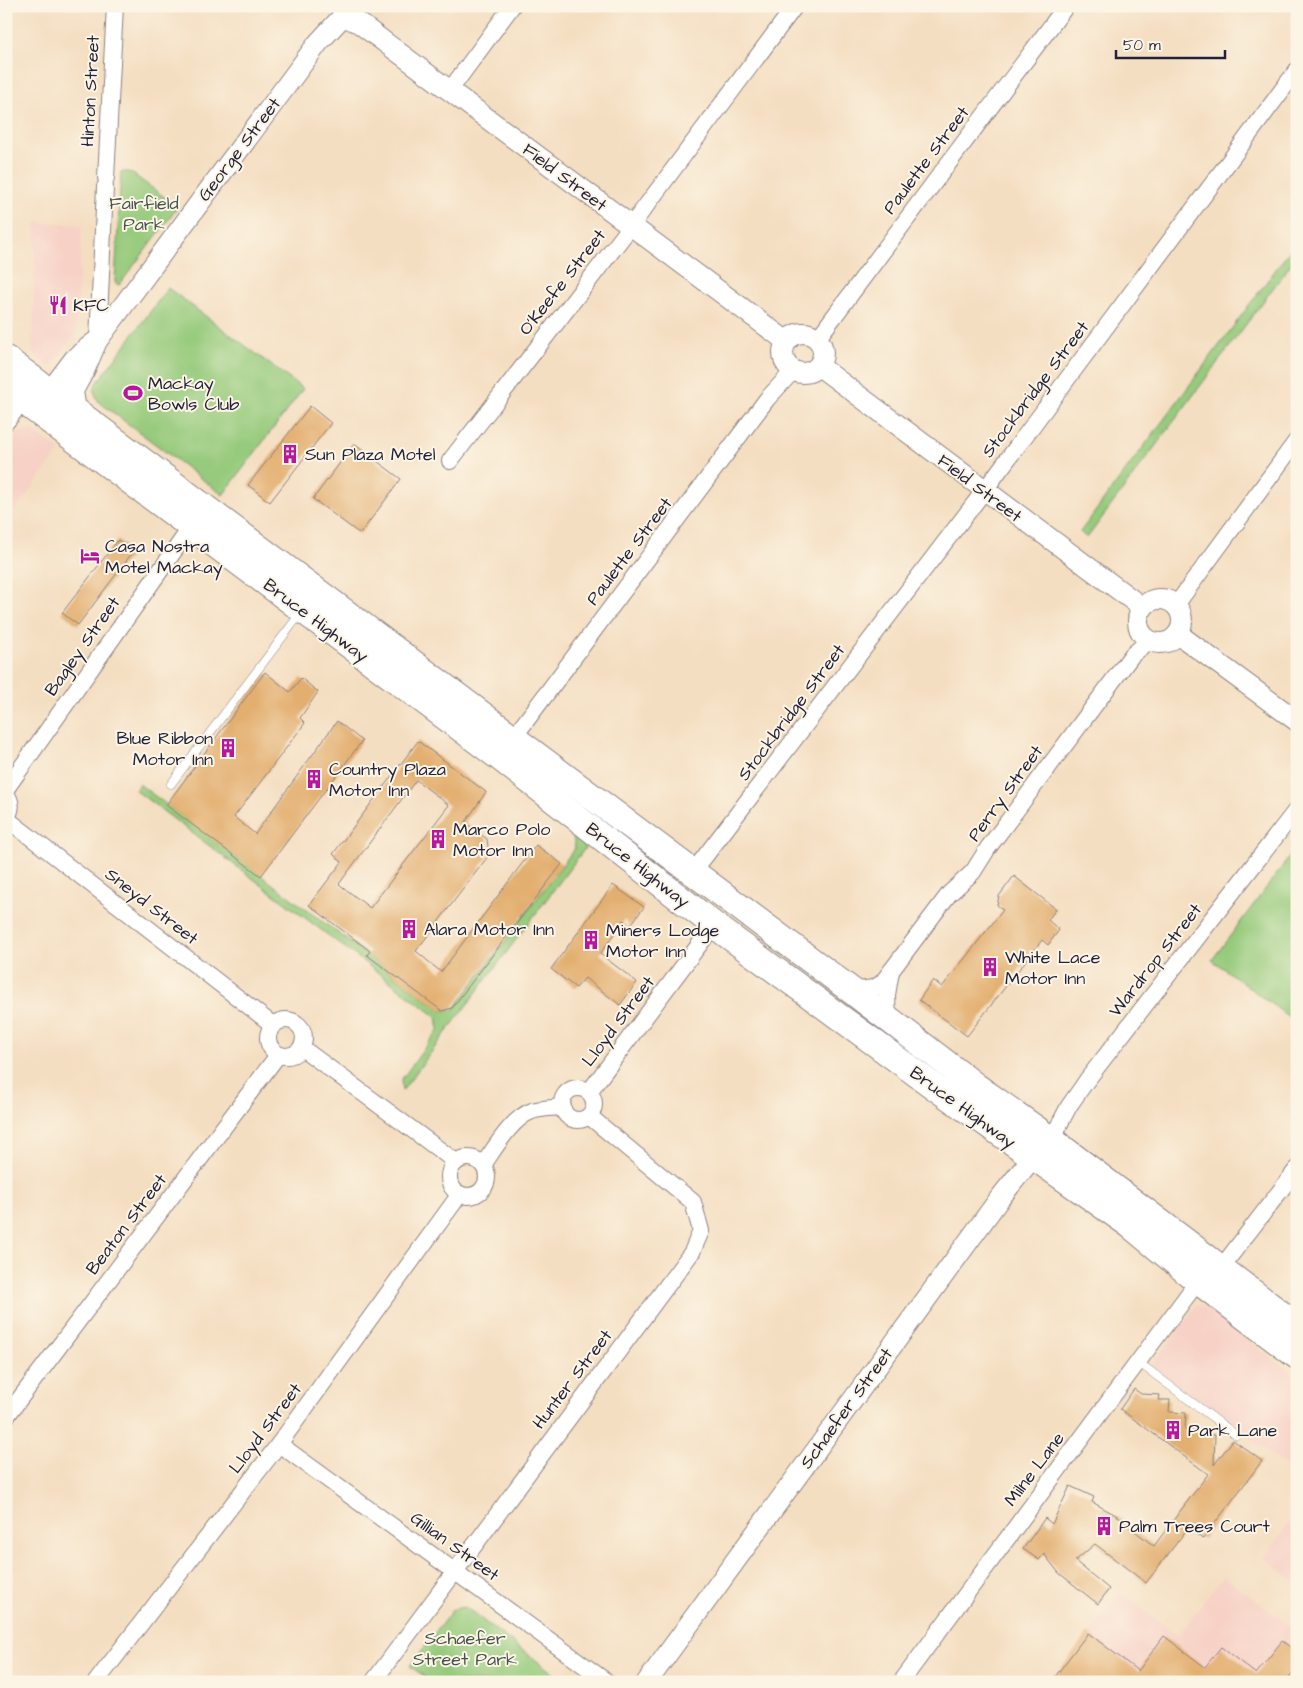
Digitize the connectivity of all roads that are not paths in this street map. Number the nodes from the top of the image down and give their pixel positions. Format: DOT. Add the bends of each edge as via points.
graph roads {
  1 [pos="115,6"];
  2 [pos="512,6"];
  3 [pos="795,6"];
  4 [pos="1066,6"];
  5 [pos="342,11"];
  6 [pos="1297,70"];
  7 [pos="450,90"];
  8 [pos="631,226"];
  9 [pos="818,338"];
  10 [pos="98,340"];
  11 [pos="786,341"];
  12 [pos="6,358"];
  13 [pos="819,366"];
  14 [pos="793,371"];
  15 [pos="6,372"];
  16 [pos="50,391"];
  17 [pos="14,394"];
  18 [pos="76,411"];
  19 [pos="6,422"];
  20 [pos="1297,440"];
  21 [pos="450,461"];
  22 [pos="984,491"];
  23 [pos="185,522"];
  24 [pos="1176,605"];
  25 [pos="1143,608"];
  26 [pos="303,611"];
  27 [pos="1178,634"];
  28 [pos="1150,640"];
  29 [pos="1297,721"];
  30 [pos="506,748"];
  31 [pos="172,784"];
  32 [pos="6,789"];
  33 [pos="6,794"];
  34 [pos="1297,809"];
  35 [pos="6,819"];
  36 [pos="693,872"];
  37 [pos="714,925"];
  38 [pos="891,969"];
  39 [pos="852,991"];
  40 [pos="888,1018"];
  41 [pos="273,1025"];
  42 [pos="302,1048"];
  43 [pos="278,1055"];
  44 [pos="589,1092"];
  45 [pos="563,1108"];
  46 [pos="589,1116"];
  47 [pos="1041,1147"];
  48 [pos="456,1162"];
  49 [pos="482,1164"];
  50 [pos="1297,1169"];
  51 [pos="460,1194"];
  52 [pos="1221,1268"];
  53 [pos="1198,1281"];
  54 [pos="1297,1326"];
  55 [pos="1297,1356"];
  56 [pos="1138,1362"];
  57 [pos="6,1417"];
  58 [pos="1236,1435"];
  59 [pos="279,1444"];
  60 [pos="455,1571"];
  61 [pos="96,1682"];
  62 [pos="373,1682"];
  63 [pos="607,1682"];
  64 [pos="647,1682"];
  65 [pos="901,1682"];
  1 -- 10 [label="street, Hinton Street"];
  2 -- 7 [label="street"];
  3 -- 8 [label="street, O'Keefe Street"];
  4 -- 9 [label="street, Paulette Street"];
  5 -- 7 [label="street, Field Street"];
  5 -- 10 [label="street, George Street"];
  6 -- 22 [label="street, Stockbridge Street"];
  7 -- 8 [label="street, Field Street"];
  8 -- 11 [label="street, Field Street"];
  8 -- 21 [label="street, O'Keefe Street"];
  9 -- 11 [label="street" via="802,332"];
  9 -- 13 [label="street" via="824,352"];
  10 -- 16 [label="street, George Street" via="75,358"];
  10 -- 18 [label="street, George Street" via="73,391"];
  11 -- 14 [label="street" via="783,355"];
  12 -- 16 [label="highway, Bruce Highway"];
  13 -- 14 [label="street" via="806,374"];
  13 -- 22 [label="street, Field Street"];
  14 -- 30 [label="street, Paulette Street" via="768,398"];
  15 -- 17 [label="highway" via="18,384"];
  16 -- 18 [label="highway, Bruce Highway"];
  16 -- 23 [label="highway" via="50,402 57,413 150,483"];
  17 -- 19 [label="street"];
  17 -- 23 [label="highway, Bruce Highway"];
  18 -- 30 [label="highway, Bruce Highway"];
  20 -- 24 [label="street"];
  22 -- 25 [label="street, Field Street"];
  22 -- 36 [label="street, Stockbridge Street"];
  23 -- 26 [label="highway, Bruce Highway"];
  23 -- 32 [label="street, Bagley Street"];
  24 -- 25 [label="street" via="1159,599"];
  24 -- 27 [label="street" via="1182,619"];
  25 -- 28 [label="street" via="1139,623 1141,631"];
  26 -- 30 [label="highway, Bruce Highway"];
  26 -- 31 [label="lane"];
  27 -- 28 [label="street" via="1163,642"];
  27 -- 29 [label="street"];
  28 -- 38 [label="street, Perry Street" via="1132,655 973,872 949,894"];
  30 -- 36 [label="highway, Bruce Highway"];
  30 -- 37 [label="highway, Bruce Highway"];
  33 -- 35 [label="street" via="11,805"];
  34 -- 47 [label="street, Wardrop Street" via="1088,1080 1057,1129"];
  35 -- 41 [label="street, Sneyd Street"];
  36 -- 39 [label="highway, Bruce Highway"];
  37 -- 44 [label="street, Lloyd Street"];
  37 -- 47 [label="highway, Bruce Highway" via="932,1085"];
  38 -- 39 [label="street, Perry Street" via="882,983 874,988"];
  38 -- 40 [label="street"];
  39 -- 40 [label="highway, Bruce Highway"];
  40 -- 47 [label="highway, Bruce Highway" via="977,1087"];
  41 -- 42 [label="street" via="285,1020 297,1024 303,1030"];
  41 -- 43 [label="street" via="269,1030 268,1043"];
  42 -- 43 [label="street" via="290,1057"];
  42 -- 48 [label="street"];
  43 -- 57 [label="street, Beaton Street"];
  44 -- 45 [label="street" via="573,1089 564,1097"];
  44 -- 46 [label="street" via="594,1102"];
  45 -- 46 [label="street" via="574,1119"];
  45 -- 49 [label="street" via="542,1109 521,1117"];
  46 -- 60 [label="street, Hunter Street" via="693,1202 701,1231 692,1252"];
  47 -- 52 [label="highway, Bruce Highway"];
  47 -- 53 [label="highway, Bruce Highway"];
  47 -- 64 [label="street, Schaefer Street" via="994,1206"];
  48 -- 49 [label="street" via="472,1158"];
  48 -- 51 [label="street" via="449,1173 450,1182"];
  49 -- 51 [label="street" via="487,1178 484,1188 473,1195"];
  50 -- 52 [label="street"];
  51 -- 59 [label="street, Lloyd Street"];
  52 -- 54 [label="highway, Bruce Highway"];
  53 -- 55 [label="highway, Bruce Highway"];
  53 -- 56 [label="street, Milne Lane"];
  56 -- 58 [label="lane"];
  56 -- 65 [label="street, Milne Lane"];
  59 -- 60 [label="street, Gillian Street"];
  59 -- 61 [label="street, Lloyd Street"];
  60 -- 62 [label="street, Hunter Street"];
  60 -- 63 [label="street, Gillian Street"];
}
